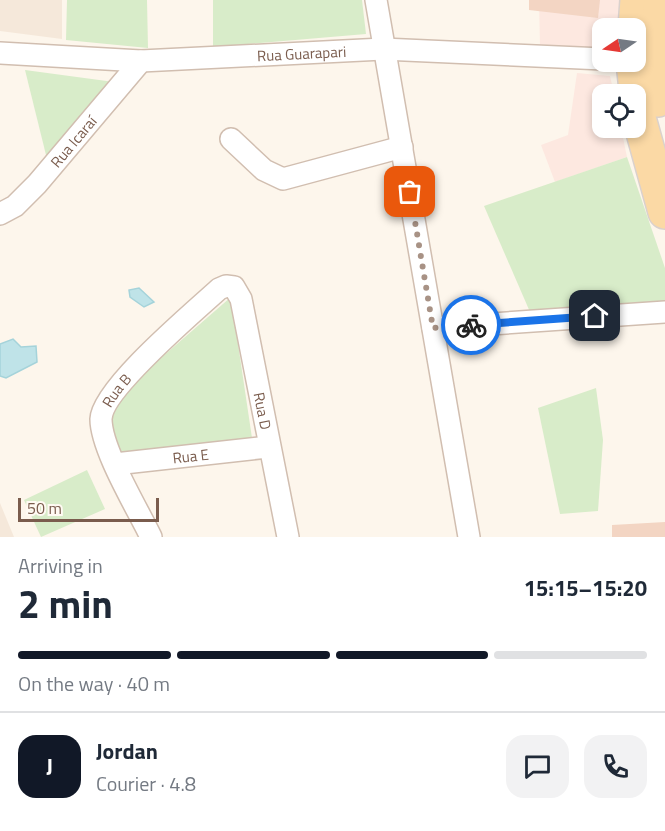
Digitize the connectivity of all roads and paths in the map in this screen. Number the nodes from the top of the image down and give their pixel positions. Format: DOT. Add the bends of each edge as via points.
graph roads {
  1 [pos="376,0"];
  2 [pos="637,0"];
  3 [pos="661,0"];
  4 [pos="636,18"];
  5 [pos="383,49"];
  6 [pos="0,53"];
  7 [pos="592,58"];
  8 [pos="651,58"];
  9 [pos="141,62"];
  10 [pos="665,134"];
  11 [pos="231,139"];
  12 [pos="402,147"];
  13 [pos="665,213"];
  14 [pos="0,214"];
  15 [pos="234,287"];
  16 [pos="665,312"];
  17 [pos="433,328"];
  18 [pos="268,447"];
  19 [pos="115,464"];
  20 [pos="463,536"];
  21 [pos="150,537"];
  22 [pos="288,537"];
  1 -- 5 [label="street"];
  2 -- 4 [label="main road"];
  3 -- 8 [label="main road"];
  5 -- 7 [label="street, Rua Guarapari"];
  5 -- 9 [label="street, Rua Guarapari"];
  5 -- 12 [label="street"];
  6 -- 9 [label="street, Rua Guarapari"];
  8 -- 10 [label="main road"];
  8 -- 13 [label="main road" via="639,118"];
  9 -- 14 [label="street, Rua Icaraí" via="37,184 15,206"];
  11 -- 12 [label="street" via="264,170 283,179"];
  12 -- 17 [label="street"];
  15 -- 18 [label="street, Rua D" via="241,299"];
  15 -- 19 [label="street, Rua B" via="219,289 115,388 101,417"];
  16 -- 17 [label="street"];
  17 -- 20 [label="street"];
  18 -- 19 [label="street, Rua E"];
  18 -- 22 [label="street, Rua D"];
  19 -- 21 [label="street, Rua B"];
}
